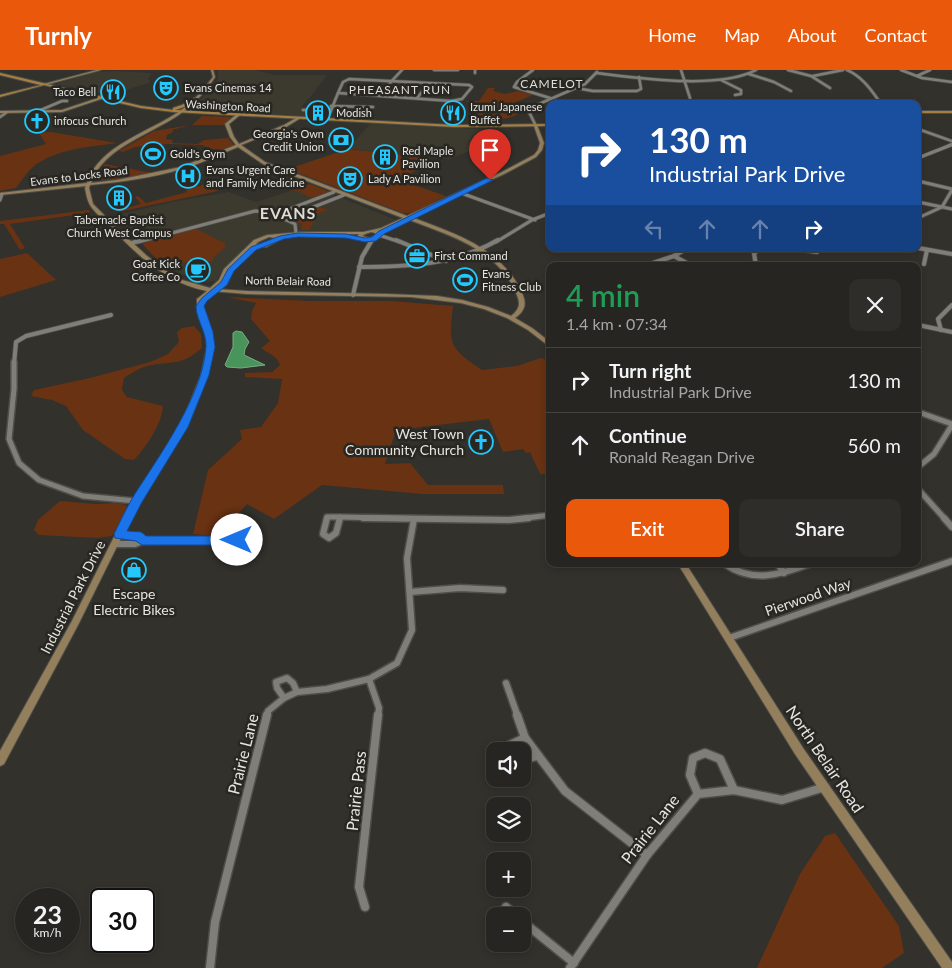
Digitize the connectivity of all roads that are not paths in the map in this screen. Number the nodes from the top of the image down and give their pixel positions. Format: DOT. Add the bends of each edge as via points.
graph roads {
  1 [pos="100,70"];
  2 [pos="212,70"];
  3 [pos="402,70"];
  4 [pos="434,70"];
  5 [pos="533,70"];
  6 [pos="682,70"];
  7 [pos="756,70"];
  8 [pos="788,70"];
  9 [pos="843,70"];
  10 [pos="847,70"];
  11 [pos="901,70"];
  12 [pos="930,70"];
  13 [pos="457,71"];
  14 [pos="597,71"];
  15 [pos="0,74"];
  16 [pos="748,74"];
  17 [pos="813,76"];
  18 [pos="915,76"];
  19 [pos="639,77"];
  20 [pos="718,79"];
  21 [pos="392,80"];
  22 [pos="683,80"];
  23 [pos="32,81"];
  24 [pos="952,82"];
  25 [pos="38,83"];
  26 [pos="45,84"];
  27 [pos="54,84"];
  28 [pos="388,85"];
  29 [pos="31,87"];
  30 [pos="63,88"];
  31 [pos="211,88"];
  32 [pos="575,88"];
  33 [pos="830,88"];
  34 [pos="21,91"];
  35 [pos="203,91"];
  36 [pos="791,91"];
  37 [pos="422,92"];
  38 [pos="337,93"];
  39 [pos="0,96"];
  40 [pos="735,96"];
  41 [pos="102,98"];
  42 [pos="417,98"];
  43 [pos="550,98"];
  44 [pos="690,98"];
  45 [pos="194,99"];
  46 [pos="878,100"];
  47 [pos="67,102"];
  48 [pos="373,107"];
  49 [pos="185,108"];
  50 [pos="156,109"];
  51 [pos="331,109"];
  52 [pos="303,110"];
  53 [pos="39,111"];
  54 [pos="0,112"];
  55 [pos="7,112"];
  56 [pos="65,112"];
  57 [pos="181,112"];
  58 [pos="921,112"];
  59 [pos="952,112"];
  60 [pos="238,115"];
  61 [pos="249,116"];
  62 [pos="0,117"];
  63 [pos="279,117"];
  64 [pos="298,118"];
  65 [pos="233,119"];
  66 [pos="321,120"];
  67 [pos="546,125"];
  68 [pos="536,126"];
  69 [pos="921,130"];
  70 [pos="952,143"];
  71 [pos="239,145"];
  72 [pos="921,157"];
  73 [pos="921,182"];
  74 [pos="89,184"];
  75 [pos="952,189"];
  76 [pos="336,191"];
  77 [pos="462,193"];
  78 [pos="1,194"];
  79 [pos="345,195"];
  80 [pos="0,200"];
  81 [pos="921,203"];
  82 [pos="942,207"];
  83 [pos="952,209"];
  84 [pos="274,215"];
  85 [pos="546,215"];
  86 [pos="921,217"];
  87 [pos="283,219"];
  88 [pos="408,219"];
  89 [pos="535,220"];
  90 [pos="371,231"];
  91 [pos="296,233"];
  92 [pos="272,236"];
  93 [pos="362,237"];
  94 [pos="377,237"];
  95 [pos="279,239"];
  96 [pos="132,244"];
  97 [pos="253,244"];
  98 [pos="366,244"];
  99 [pos="260,246"];
  100 [pos="481,249"];
  101 [pos="921,249"];
  102 [pos="927,250"];
  103 [pos="681,252"];
  104 [pos="952,254"];
  105 [pos="674,256"];
  106 [pos="446,261"];
  107 [pos="656,262"];
  108 [pos="685,262"];
  109 [pos="924,264"];
  110 [pos="233,265"];
  111 [pos="359,266"];
  112 [pos="223,282"];
  113 [pos="197,287"];
  114 [pos="214,290"];
  115 [pos="233,292"];
  116 [pos="354,295"];
  117 [pos="204,297"];
  118 [pos="952,305"];
  119 [pos="111,315"];
  120 [pos="512,318"];
  121 [pos="921,326"];
  122 [pos="941,330"];
  123 [pos="952,332"];
  124 [pos="546,342"];
  125 [pos="921,413"];
  126 [pos="952,425"];
  127 [pos="921,465"];
  128 [pos="921,492"];
  129 [pos="136,501"];
  130 [pos="546,516"];
  131 [pos="340,517"];
  132 [pos="414,519"];
  133 [pos="952,527"];
  134 [pos="120,534"];
  135 [pos="237,540"];
  136 [pos="142,541"];
  137 [pos="115,544"];
  138 [pos="952,561"];
  139 [pos="684,567"];
  140 [pos="730,567"];
  141 [pos="780,567"];
  142 [pos="801,567"];
  143 [pos="784,573"];
  144 [pos="503,590"];
  145 [pos="410,592"];
  146 [pos="729,638"];
  147 [pos="369,680"];
  148 [pos="506,683"];
  149 [pos="297,692"];
  150 [pos="284,698"];
  151 [pos="524,738"];
  152 [pos="516,742"];
  153 [pos="537,756"];
  154 [pos="531,758"];
  155 [pos="0,761"];
  156 [pos="825,787"];
  157 [pos="734,790"];
  158 [pos="698,794"];
  159 [pos="647,855"];
  160 [pos="365,907"];
  161 [pos="531,929"];
  162 [pos="572,965"];
  163 [pos="210,968"];
  164 [pos="949,968"];
  1 -- 27 [label="street"];
  2 -- 35 [label="street" via="214,77"];
  3 -- 21 [label="street"];
  4 -- 13 [label="street"];
  5 -- 43 [label="street" via="514,87"];
  6 -- 22 [label="street"];
  7 -- 16 [label="street"];
  8 -- 17 [label="street"];
  9 -- 17 [label="street"];
  10 -- 46 [label="street" via="858,75"];
  11 -- 18 [label="street"];
  12 -- 18 [label="street"];
  14 -- 19 [label="street"];
  14 -- 32 [label="street" via="592,80"];
  15 -- 23 [label="main road, Washington Road"];
  16 -- 20 [label="street"];
  16 -- 36 [label="street"];
  17 -- 33 [label="street"];
  18 -- 24 [label="street"];
  19 -- 22 [label="street"];
  19 -- 32 [label="street" via="641,89 637,92"];
  20 -- 22 [label="street"];
  20 -- 40 [label="street" via="741,90"];
  21 -- 28 [label="street"];
  21 -- 38 [label="street" via="349,79 343,82"];
  21 -- 42 [label="street" via="472,87 465,97 458,100"];
  22 -- 44 [label="street"];
  23 -- 25 [label="main road, Washington Road"];
  23 -- 29 [label="main road" via="34,85"];
  25 -- 26 [label="main road, Washington Road"];
  25 -- 27 [label="main road"];
  26 -- 27 [label="main road, Washington Road"];
  26 -- 29 [label="main road"];
  26 -- 34 [label="main road"];
  27 -- 30 [label="main road, Washington Road"];
  29 -- 39 [label="main road"];
  30 -- 34 [label="main road"];
  30 -- 41 [label="main road, Washington Road"];
  31 -- 35 [label="street"];
  32 -- 43 [label="street"];
  34 -- 39 [label="main road"];
  35 -- 45 [label="street"];
  37 -- 42 [label="street"];
  38 -- 42 [label="street"];
  38 -- 51 [label="street"];
  41 -- 50 [label="main road, Washington Road"];
  41 -- 53 [label="street" via="62,111"];
  43 -- 68 [label="street" via="529,112"];
  45 -- 49 [label="street"];
  45 -- 50 [label="main road" via="178,108"];
  47 -- 53 [label="street"];
  48 -- 51 [label="street"];
  49 -- 57 [label="street"];
  49 -- 63 [label="main road, Washington Road"];
  50 -- 57 [label="main road, Washington Road"];
  51 -- 52 [label="street"];
  51 -- 66 [label="street"];
  53 -- 55 [label="street"];
  53 -- 56 [label="street"];
  54 -- 55 [label="street"];
  55 -- 62 [label="street"];
  57 -- 60 [label="main road, Washington Road"];
  57 -- 74 [label="street" via="102,160"];
  58 -- 59 [label="main road"];
  60 -- 61 [label="main road, Washington Road"];
  60 -- 65 [label="street"];
  61 -- 63 [label="main road, Washington Road"];
  61 -- 65 [label="street"];
  63 -- 64 [label="main road, Washington Road"];
  64 -- 66 [label="main road, Washington Road"];
  64 -- 71 [label="street, Evans to Locks Road"];
  65 -- 71 [label="street" via="227,124"];
  66 -- 68 [label="main road, Washington Road" via="468,127"];
  67 -- 68 [label="main road, Washington Road"];
  68 -- 77 [label="street" via="542,143 535,156"];
  69 -- 70 [label="street"];
  70 -- 72 [label="street"];
  71 -- 74 [label="street, Evans to Locks Road" via="182,168"];
  71 -- 76 [label="street" via="272,167"];
  73 -- 75 [label="street"];
  74 -- 78 [label="street, Evans to Locks Road"];
  74 -- 96 [label="street, North Belair Road" via="91,204"];
  75 -- 82 [label="street"];
  76 -- 79 [label="street"];
  76 -- 84 [label="street"];
  77 -- 88 [label="street"];
  77 -- 89 [label="street"];
  78 -- 80 [label="street"];
  79 -- 87 [label="street"];
  79 -- 88 [label="street"];
  81 -- 82 [label="street"];
  82 -- 83 [label="street"];
  82 -- 86 [label="street"];
  84 -- 87 [label="street"];
  84 -- 96 [label="street" via="262,211 247,212"];
  85 -- 89 [label="street"];
  87 -- 91 [label="street" via="296,225"];
  88 -- 90 [label="street"];
  88 -- 94 [label="street"];
  88 -- 100 [label="street"];
  89 -- 100 [label="street"];
  90 -- 93 [label="street"];
  90 -- 94 [label="street"];
  91 -- 92 [label="street"];
  91 -- 93 [label="street"];
  92 -- 95 [label="street"];
  92 -- 97 [label="street"];
  93 -- 94 [label="street"];
  93 -- 95 [label="street" via="302,235"];
  93 -- 98 [label="street"];
  94 -- 98 [label="street"];
  94 -- 106 [label="street" via="404,243"];
  95 -- 99 [label="street"];
  96 -- 113 [label="street, North Belair Road" via="163,272"];
  97 -- 99 [label="street"];
  97 -- 110 [label="street"];
  98 -- 111 [label="street"];
  99 -- 110 [label="street"];
  100 -- 106 [label="street"];
  100 -- 120 [label="street" via="500,264 516,286 522,303 521,310"];
  101 -- 102 [label="street"];
  102 -- 104 [label="street"];
  102 -- 109 [label="street"];
  103 -- 105 [label="street"];
  105 -- 107 [label="street"];
  105 -- 108 [label="street"];
  106 -- 111 [label="street" via="405,267"];
  110 -- 112 [label="street"];
  111 -- 116 [label="street"];
  112 -- 113 [label="street"];
  112 -- 114 [label="street, Industrial Park Drive"];
  112 -- 115 [label="street"];
  113 -- 114 [label="street, North Belair Road"];
  113 -- 117 [label="street"];
  114 -- 115 [label="street, North Belair Road"];
  114 -- 117 [label="street, Industrial Park Drive"];
  115 -- 116 [label="street, North Belair Road"];
  115 -- 117 [label="street"];
  116 -- 120 [label="street, North Belair Road" via="448,299"];
  117 -- 129 [label="street, Industrial Park Drive" via="200,306 209,332 210,347 204,375 183,427"];
  118 -- 122 [label="street" via="938,319"];
  119 -- 129 [label="street" via="26,336 16,342 9,439 18,463 38,480 83,496"];
  120 -- 124 [label="street, North Belair Road"];
  121 -- 122 [label="street"];
  122 -- 123 [label="street"];
  125 -- 126 [label="street"];
  126 -- 127 [label="street" via="934,454"];
  128 -- 133 [label="street"];
  129 -- 134 [label="street, Industrial Park Drive"];
  130 -- 132 [label="street" via="509,520"];
  131 -- 132 [label="street"];
  132 -- 145 [label="street, Prairie Lane" via="407,558"];
  134 -- 136 [label="street" via="141,537"];
  134 -- 137 [label="street, Industrial Park Drive"];
  135 -- 136 [label="street"];
  136 -- 137 [label="street"];
  137 -- 155 [label="street, Industrial Park Drive"];
  138 -- 146 [label="street, Pierwood Way"];
  139 -- 146 [label="street, North Belair Road"];
  140 -- 143 [label="street" via="742,574 761,577"];
  141 -- 143 [label="street"];
  142 -- 143 [label="street"];
  144 -- 145 [label="street" via="460,588"];
  145 -- 147 [label="street, Prairie Lane" via="412,630 397,663"];
  146 -- 156 [label="street, North Belair Road"];
  147 -- 149 [label="street, Prairie Lane"];
  147 -- 160 [label="street, Prairie Pass" via="378,708 359,887"];
  148 -- 151 [label="street"];
  149 -- 150 [label="street, Prairie Lane"];
  149 -- 150 [label="street" via="287,678 276,682"];
  150 -- 163 [label="street, Prairie Lane" via="268,711 215,922"];
  151 -- 152 [label="street"];
  151 -- 153 [label="street"];
  153 -- 154 [label="street"];
  153 -- 159 [label="street" via="564,791"];
  156 -- 157 [label="street, Prairie Lane" via="782,800"];
  156 -- 164 [label="street, North Belair Road"];
  157 -- 158 [label="street, Prairie Lane"];
  157 -- 158 [label="street" via="720,759 705,753 693,758 690,775"];
  158 -- 159 [label="street, Prairie Lane"];
  159 -- 162 [label="street, Prairie Lane"];
  161 -- 162 [label="street"];
}
